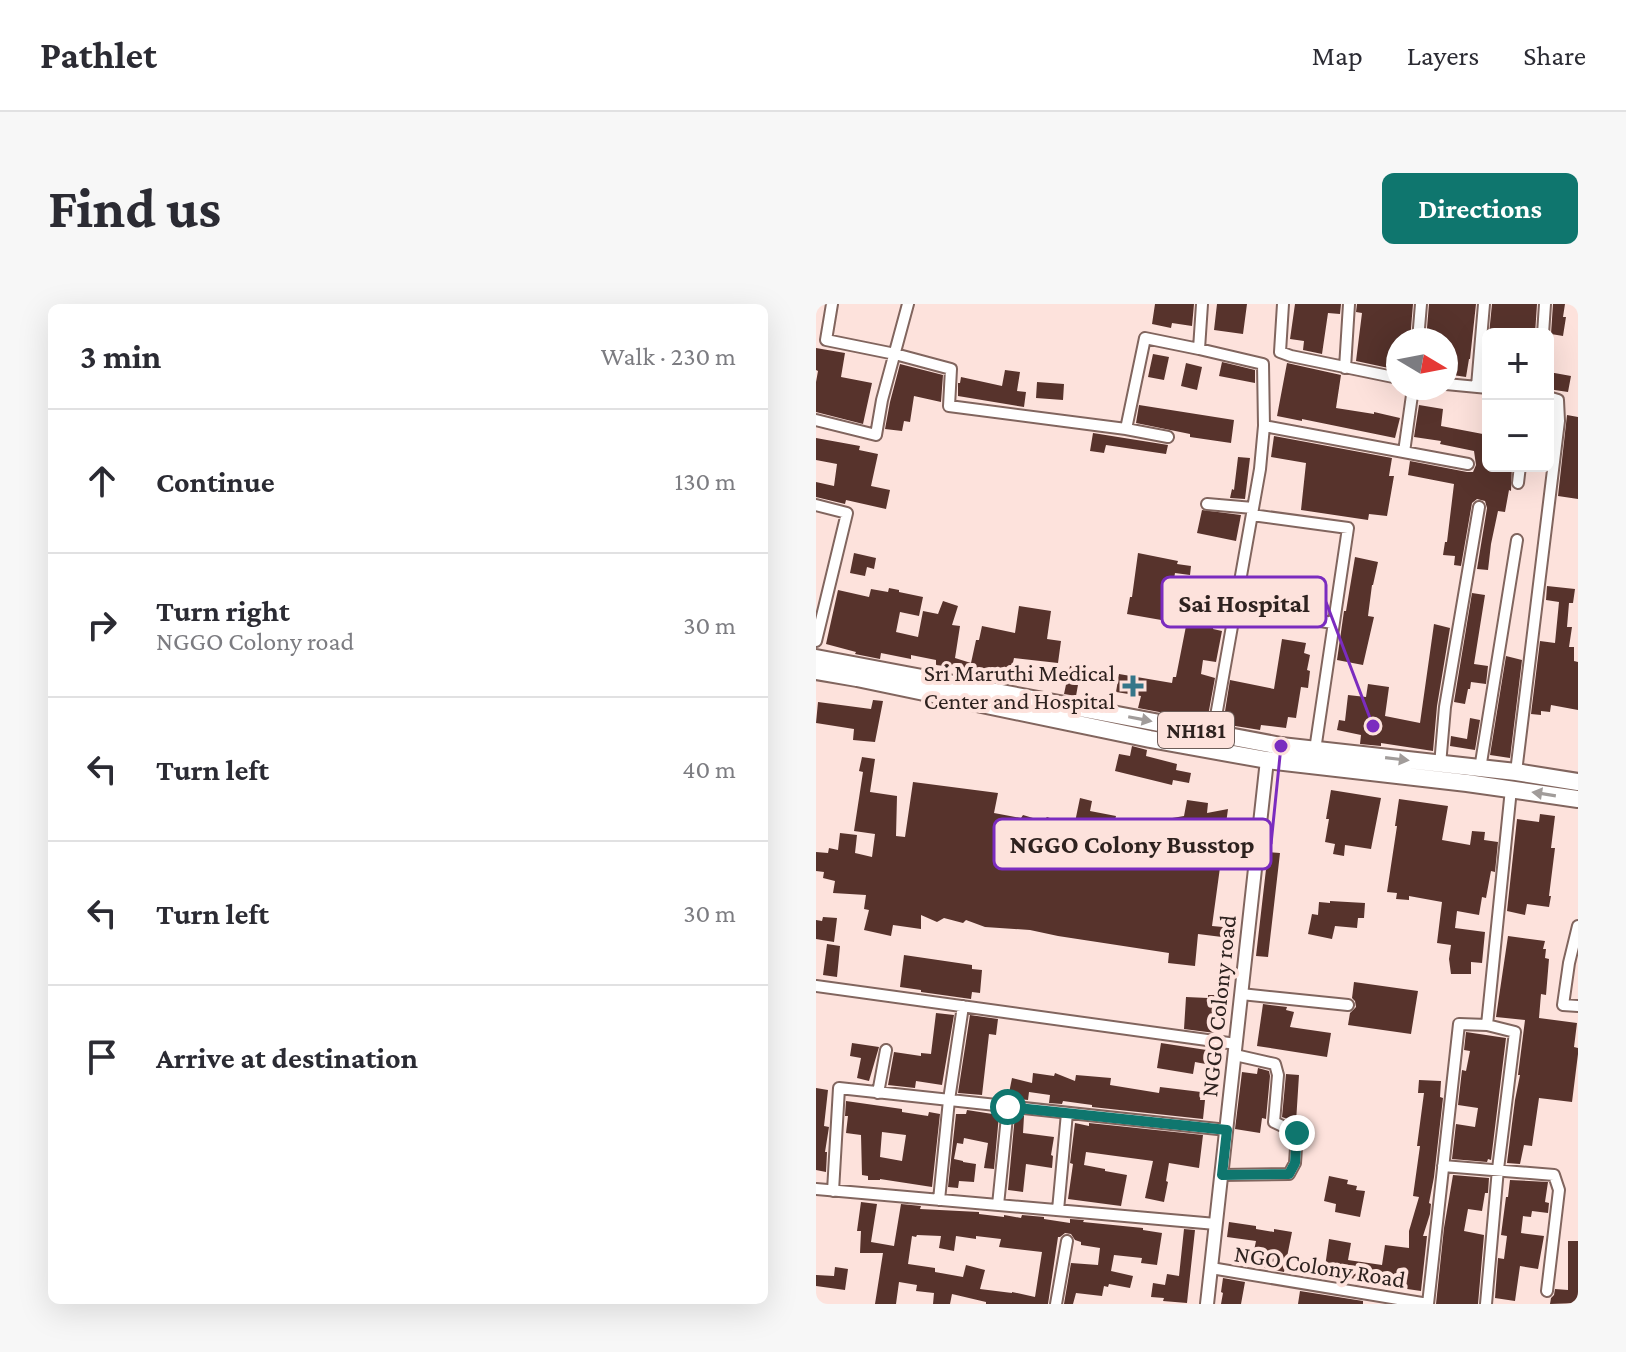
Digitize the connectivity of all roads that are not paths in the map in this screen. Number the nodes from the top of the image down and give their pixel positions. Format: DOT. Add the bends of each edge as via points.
graph roads {
  1 [pos="832,304"];
  2 [pos="908,304"];
  3 [pos="1202,304"];
  4 [pos="1283,304"];
  5 [pos="1349,304"];
  6 [pos="1421,304"];
  7 [pos="1484,304"];
  8 [pos="1545,304"];
  9 [pos="1419,328"];
  10 [pos="1483,328"];
  11 [pos="1543,328"];
  12 [pos="821,340"];
  13 [pos="1199,349"];
  14 [pos="895,354"];
  15 [pos="1345,368"];
  16 [pos="1386,376"];
  17 [pos="1458,385"];
  18 [pos="1482,387"];
  19 [pos="1554,399"];
  20 [pos="1411,400"];
  21 [pos="816,420"];
  22 [pos="1264,426"];
  23 [pos="1126,429"];
  24 [pos="1168,437"];
  25 [pos="1404,452"];
  26 [pos="1468,464"];
  27 [pos="1519,472"];
  28 [pos="1518,483"];
  29 [pos="1207,504"];
  30 [pos="816,505"];
  31 [pos="1479,507"];
  32 [pos="1253,512"];
  33 [pos="1517,540"];
  34 [pos="1236,608"];
  35 [pos="1333,623"];
  36 [pos="816,641"];
  37 [pos="816,658"];
  38 [pos="816,671"];
  39 [pos="1213,733"];
  40 [pos="1315,750"];
  41 [pos="1268,752"];
  42 [pos="1440,765"];
  43 [pos="1480,769"];
  44 [pos="1513,780"];
  45 [pos="1578,782"];
  46 [pos="1578,799"];
  47 [pos="1578,926"];
  48 [pos="816,986"];
  49 [pos="1241,994"];
  50 [pos="1348,1005"];
  51 [pos="963,1006"];
  52 [pos="1578,1006"];
  53 [pos="1487,1025"];
  54 [pos="1235,1049"];
  55 [pos="886,1050"];
  56 [pos="878,1093"];
  57 [pos="949,1100"];
  58 [pos="1008,1107"];
  59 [pos="1067,1113"];
  60 [pos="1227,1130"];
  61 [pos="1443,1166"];
  62 [pos="1498,1169"];
  63 [pos="1222,1175"];
  64 [pos="816,1189"];
  65 [pos="833,1191"];
  66 [pos="939,1200"];
  67 [pos="998,1205"];
  68 [pos="1058,1210"];
  69 [pos="1216,1224"];
  70 [pos="1067,1241"];
  71 [pos="1211,1268"];
  72 [pos="1547,1291"];
  73 [pos="1056,1304"];
  74 [pos="1207,1304"];
  75 [pos="1486,1304"];
  1 -- 12 [label="street"];
  2 -- 14 [label="street"];
  3 -- 13 [label="street"];
  4 -- 15 [label="street" via="1280,352"];
  5 -- 15 [label="street"];
  6 -- 9 [label="street"];
  7 -- 10 [label="street"];
  8 -- 11 [label="street"];
  12 -- 14 [label="street"];
  13 -- 22 [label="street" via="1263,364"];
  13 -- 23 [label="street" via="1145,338"];
  14 -- 21 [label="street" via="876,435"];
  14 -- 23 [label="street" via="951,369 949,406"];
  15 -- 16 [label="street"];
  17 -- 18 [label="street"];
  19 -- 44 [label="street" via="1559,421"];
  20 -- 25 [label="street"];
  22 -- 25 [label="street"];
  22 -- 32 [label="street"];
  23 -- 24 [label="street"];
  25 -- 26 [label="street"];
  27 -- 28 [label="street"];
  29 -- 32 [label="street"];
  30 -- 36 [label="street" via="847,513"];
  31 -- 42 [label="street"];
  32 -- 34 [label="street"];
  32 -- 35 [label="street" via="1348,528"];
  33 -- 43 [label="street"];
  34 -- 35 [label="street"];
  34 -- 39 [label="street"];
  35 -- 40 [label="street"];
  37 -- 39 [label="highway, NH181, one-way"];
  38 -- 41 [label="highway, NH181" via="1150,739"];
  39 -- 41 [label="highway, NH181"];
  40 -- 41 [label="highway, NH181"];
  40 -- 42 [label="highway, NH181, one-way"];
  41 -- 44 [label="highway, NH181"];
  41 -- 49 [label="street, NGGO Colony road"];
  42 -- 43 [label="highway, NH181"];
  43 -- 44 [label="highway, NH181"];
  44 -- 45 [label="highway, NH181"];
  46 -- 44 [label="highway, NH181, one-way"];
  44 -- 53 [label="street"];
  47 -- 52 [label="street" via="1563,1005"];
  48 -- 51 [label="street"];
  49 -- 50 [label="street"];
  49 -- 54 [label="street, NGGO Colony road"];
  51 -- 54 [label="street"];
  51 -- 57 [label="street"];
  53 -- 61 [label="street" via="1459,1024"];
  53 -- 62 [label="street" via="1515,1032"];
  54 -- 60 [label="street, NGGO Colony road"];
  54 -- 63 [label="street" via="1275,1064 1274,1122 1297,1133 1295,1163 1289,1174"];
  55 -- 56 [label="street"];
  56 -- 57 [label="street"];
  56 -- 65 [label="street" via="839,1088"];
  57 -- 58 [label="street"];
  57 -- 66 [label="street"];
  58 -- 59 [label="street"];
  58 -- 67 [label="street"];
  59 -- 60 [label="street"];
  59 -- 68 [label="street"];
  60 -- 63 [label="street, NGGO Colony road"];
  61 -- 62 [label="street"];
  61 -- 71 [label="street, NGO Colony Road" via="1428,1304"];
  62 -- 72 [label="street" via="1554,1175 1559,1190"];
  62 -- 75 [label="street"];
  63 -- 69 [label="street, NGGO Colony road"];
  64 -- 65 [label="street"];
  65 -- 66 [label="street"];
  66 -- 67 [label="street"];
  67 -- 68 [label="street"];
  68 -- 69 [label="street"];
  69 -- 71 [label="street, NGGO Colony road"];
  70 -- 73 [label="street"];
  71 -- 74 [label="street, NGGO Colony road"];
}
